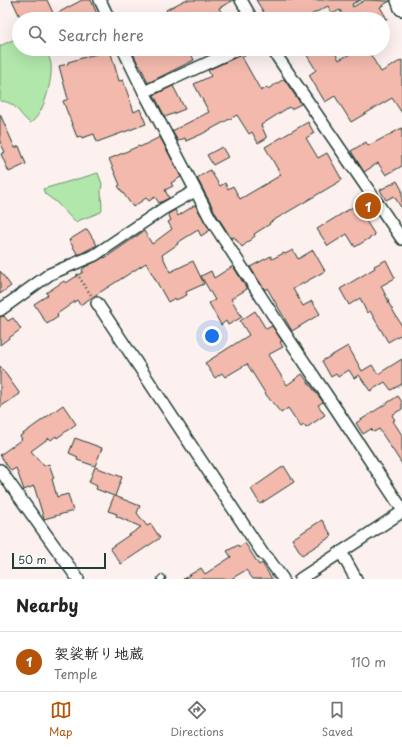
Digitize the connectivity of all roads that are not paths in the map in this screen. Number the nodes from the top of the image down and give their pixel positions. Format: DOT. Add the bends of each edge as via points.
graph roads {
  1 [pos="100,0"];
  2 [pos="241,0"];
  3 [pos="399,0"];
  4 [pos="402,8"];
  5 [pos="106,12"];
  6 [pos="248,12"];
  7 [pos="126,56"];
  8 [pos="223,56"];
  9 [pos="277,56"];
  10 [pos="144,92"];
  11 [pos="195,192"];
  12 [pos="402,239"];
  13 [pos="97,303"];
  14 [pos="0,310"];
  15 [pos="0,470"];
  16 [pos="402,511"];
  17 [pos="341,552"];
  18 [pos="78,579"];
  19 [pos="283,579"];
  20 [pos="300,579"];
  21 [pos="356,579"];
  1 -- 5 [label="street"];
  2 -- 6 [label="street"];
  3 -- 4 [label="main road"];
  7 -- 10 [label="street"];
  8 -- 10 [label="street"];
  9 -- 12 [label="street"];
  10 -- 11 [label="street"];
  11 -- 14 [label="street" via="163,209 95,255 50,274"];
  11 -- 16 [label="street" via="239,264"];
  13 -- 19 [label="street" via="263,554"];
  15 -- 18 [label="street"];
  16 -- 17 [label="street"];
  17 -- 20 [label="street"];
  17 -- 21 [label="street"];
}
